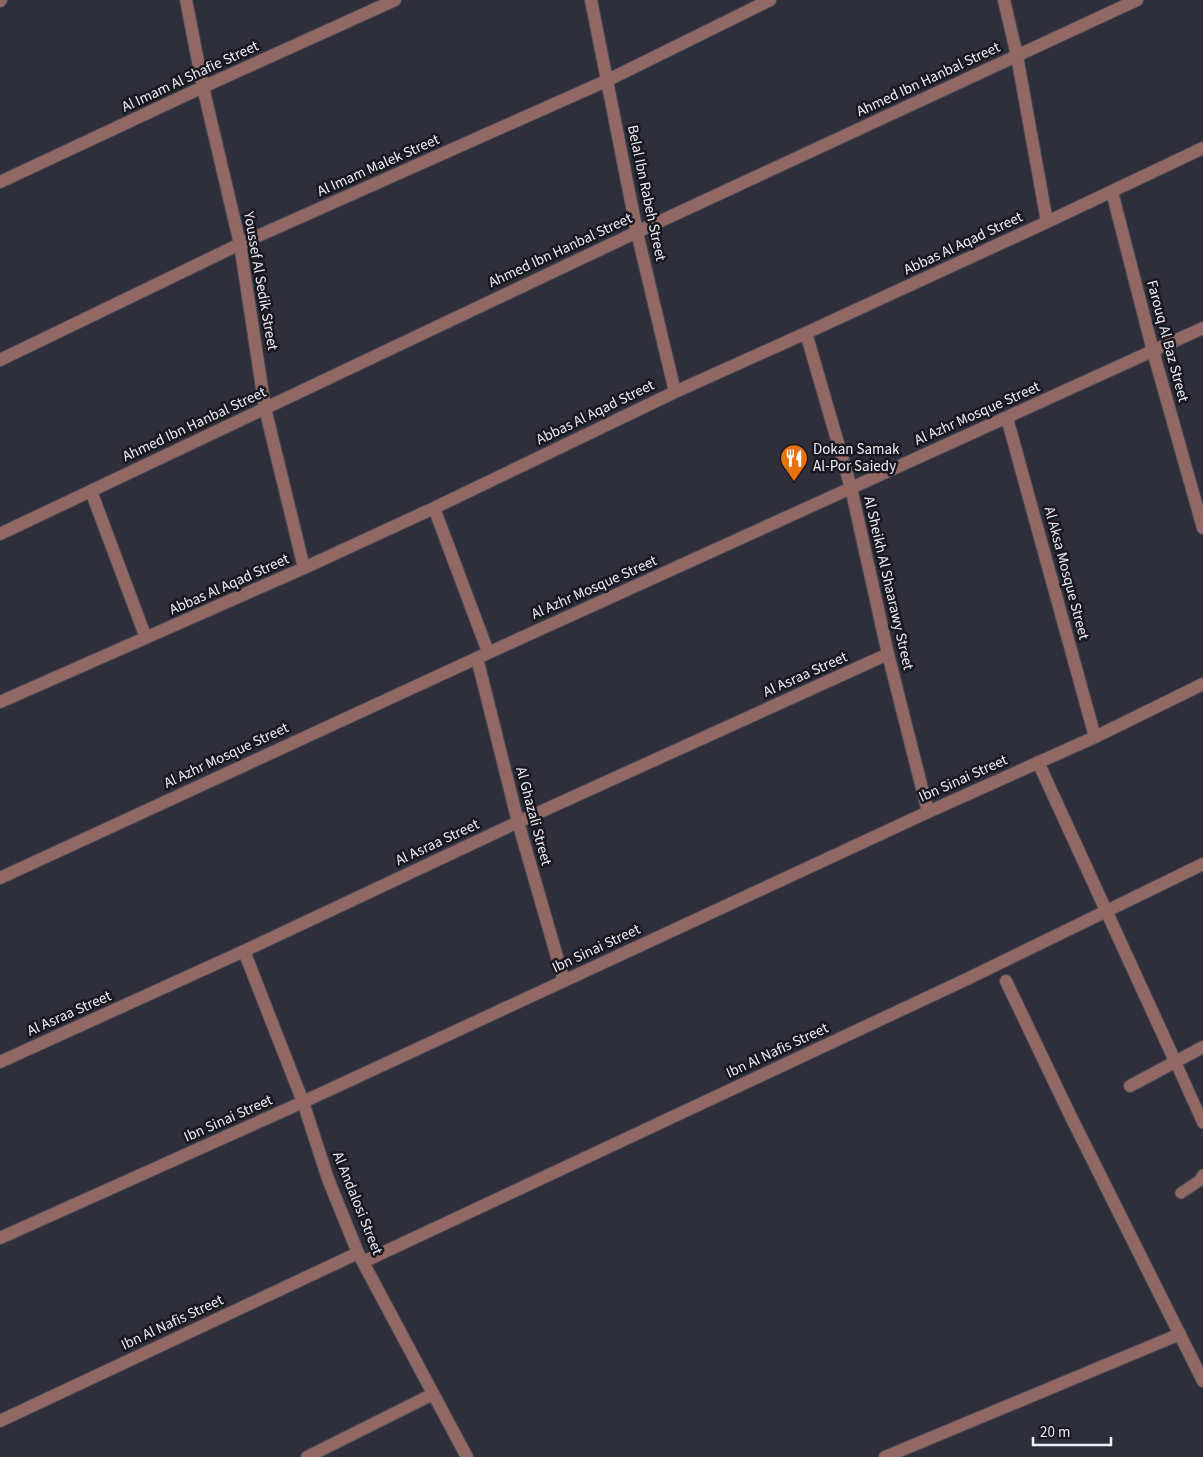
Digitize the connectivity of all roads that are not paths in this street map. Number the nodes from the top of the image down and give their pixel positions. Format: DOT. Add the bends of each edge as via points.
graph roads {
  1 [pos="186,0"];
  2 [pos="395,0"];
  3 [pos="591,0"];
  4 [pos="770,0"];
  5 [pos="1004,0"];
  6 [pos="1137,0"];
  7 [pos="1016,56"];
  8 [pos="608,80"];
  9 [pos="203,87"];
  10 [pos="1203,148"];
  11 [pos="0,182"];
  12 [pos="1112,192"];
  13 [pos="1047,222"];
  14 [pos="637,232"];
  15 [pos="240,244"];
  16 [pos="1203,328"];
  17 [pos="806,333"];
  18 [pos="1153,351"];
  19 [pos="0,360"];
  20 [pos="675,392"];
  21 [pos="265,408"];
  22 [pos="1007,418"];
  23 [pos="851,488"];
  24 [pos="91,491"];
  25 [pos="1200,502"];
  26 [pos="434,508"];
  27 [pos="1203,528"];
  28 [pos="0,534"];
  29 [pos="304,568"];
  30 [pos="146,638"];
  31 [pos="888,654"];
  32 [pos="483,655"];
  33 [pos="1203,684"];
  34 [pos="0,702"];
  35 [pos="1095,737"];
  36 [pos="1038,762"];
  37 [pos="928,812"];
  38 [pos="518,822"];
  39 [pos="1203,864"];
  40 [pos="0,878"];
  41 [pos="1106,911"];
  42 [pos="244,951"];
  43 [pos="564,981"];
  44 [pos="1006,981"];
  45 [pos="1203,1047"];
  46 [pos="1175,1061"];
  47 [pos="0,1062"];
  48 [pos="1130,1086"];
  49 [pos="303,1102"];
  50 [pos="1203,1123"];
  51 [pos="1203,1175"];
  52 [pos="1181,1193"];
  53 [pos="0,1238"];
  54 [pos="361,1257"];
  55 [pos="1180,1334"];
  56 [pos="1203,1381"];
  57 [pos="433,1394"];
  58 [pos="0,1421"];
  59 [pos="307,1457"];
  60 [pos="467,1457"];
  61 [pos="885,1457"];
  1 -- 9 [label="street, Youssef Al Sedik Street"];
  2 -- 9 [label="street, Al Imam Al Shafie Street"];
  3 -- 8 [label="street, Belal Ibn Rabeh Street"];
  4 -- 8 [label="street, Al Imam Malek Street"];
  5 -- 7 [label="street"];
  6 -- 7 [label="street, Ahmed Ibn Hanbal Street"];
  7 -- 13 [label="street"];
  7 -- 14 [label="street, Ahmed Ibn Hanbal Street"];
  8 -- 14 [label="street, Belal Ibn Rabeh Street"];
  8 -- 15 [label="street, Al Imam Malek Street"];
  9 -- 11 [label="street, Al Imam Al Shafie Street"];
  9 -- 15 [label="street, Youssef Al Sedik Street"];
  10 -- 12 [label="street, Abbas Al Aqad Street"];
  12 -- 13 [label="street, Abbas Al Aqad Street"];
  12 -- 18 [label="street, Farouq Al Baz Street"];
  13 -- 17 [label="street, Abbas Al Aqad Street"];
  14 -- 20 [label="street, Belal Ibn Rabeh Street"];
  14 -- 21 [label="street, Ahmed Ibn Hanbal Street"];
  15 -- 19 [label="street, Al Imam Malek Street"];
  15 -- 21 [label="street, Youssef Al Sedik Street"];
  16 -- 18 [label="street, Al Azhr Mosque Street"];
  17 -- 20 [label="street, Abbas Al Aqad Street"];
  17 -- 23 [label="street, Al Sheikh Al Shaarawy Street"];
  18 -- 22 [label="street, Al Azhr Mosque Street"];
  18 -- 25 [label="street, Farouq Al Baz Street"];
  20 -- 26 [label="street, Abbas Al Aqad Street"];
  21 -- 24 [label="street, Ahmed Ibn Hanbal Street"];
  21 -- 29 [label="street, Youssef Al Sedik Street"];
  22 -- 23 [label="street, Al Azhr Mosque Street"];
  22 -- 35 [label="street, Al Aksa Mosque Street"];
  23 -- 31 [label="street, Al Sheikh Al Shaarawy Street"];
  23 -- 32 [label="street, Al Azhr Mosque Street"];
  24 -- 28 [label="street, Ahmed Ibn Hanbal Street"];
  24 -- 30 [label="street"];
  25 -- 27 [label="street, Farouq Al Baz Street"];
  26 -- 29 [label="street, Abbas Al Aqad Street"];
  26 -- 32 [label="street, Al Ghazali Street"];
  29 -- 30 [label="street, Abbas Al Aqad Street"];
  30 -- 34 [label="street, Abbas Al Aqad Street"];
  31 -- 37 [label="street, Al Sheikh Al Shaarawy Street"];
  31 -- 38 [label="street, Al Asraa Street"];
  32 -- 38 [label="street, Al Ghazali Street"];
  32 -- 40 [label="street, Al Azhr Mosque Street"];
  33 -- 35 [label="street, Ibn Sinai Street"];
  35 -- 36 [label="street, Ibn Sinai Street"];
  36 -- 37 [label="street, Ibn Sinai Street"];
  36 -- 41 [label="street"];
  37 -- 43 [label="street, Ibn Sinai Street"];
  38 -- 42 [label="street, Al Asraa Street"];
  38 -- 43 [label="street, Al Ghazali Street"];
  39 -- 41 [label="street, Ibn Al Nafis Street"];
  41 -- 46 [label="street"];
  41 -- 54 [label="street, Ibn Al Nafis Street" via="949,988"];
  42 -- 47 [label="street, Al Asraa Street"];
  42 -- 49 [label="street, Al Andalosi Street"];
  43 -- 49 [label="street, Ibn Sinai Street"];
  44 -- 55 [label="street"];
  45 -- 46 [label="street"];
  46 -- 48 [label="street"];
  46 -- 50 [label="lane"];
  49 -- 53 [label="street, Ibn Sinai Street"];
  49 -- 54 [label="street, Al Andalosi Street" via="328,1179"];
  51 -- 52 [label="lane" via="1200,1181"];
  54 -- 57 [label="street, Al Andalosi Street"];
  54 -- 58 [label="street, Ibn Al Nafis Street"];
  55 -- 56 [label="street"];
  55 -- 61 [label="street"];
  57 -- 59 [label="street"];
  57 -- 60 [label="street, Al Andalosi Street"];
}
